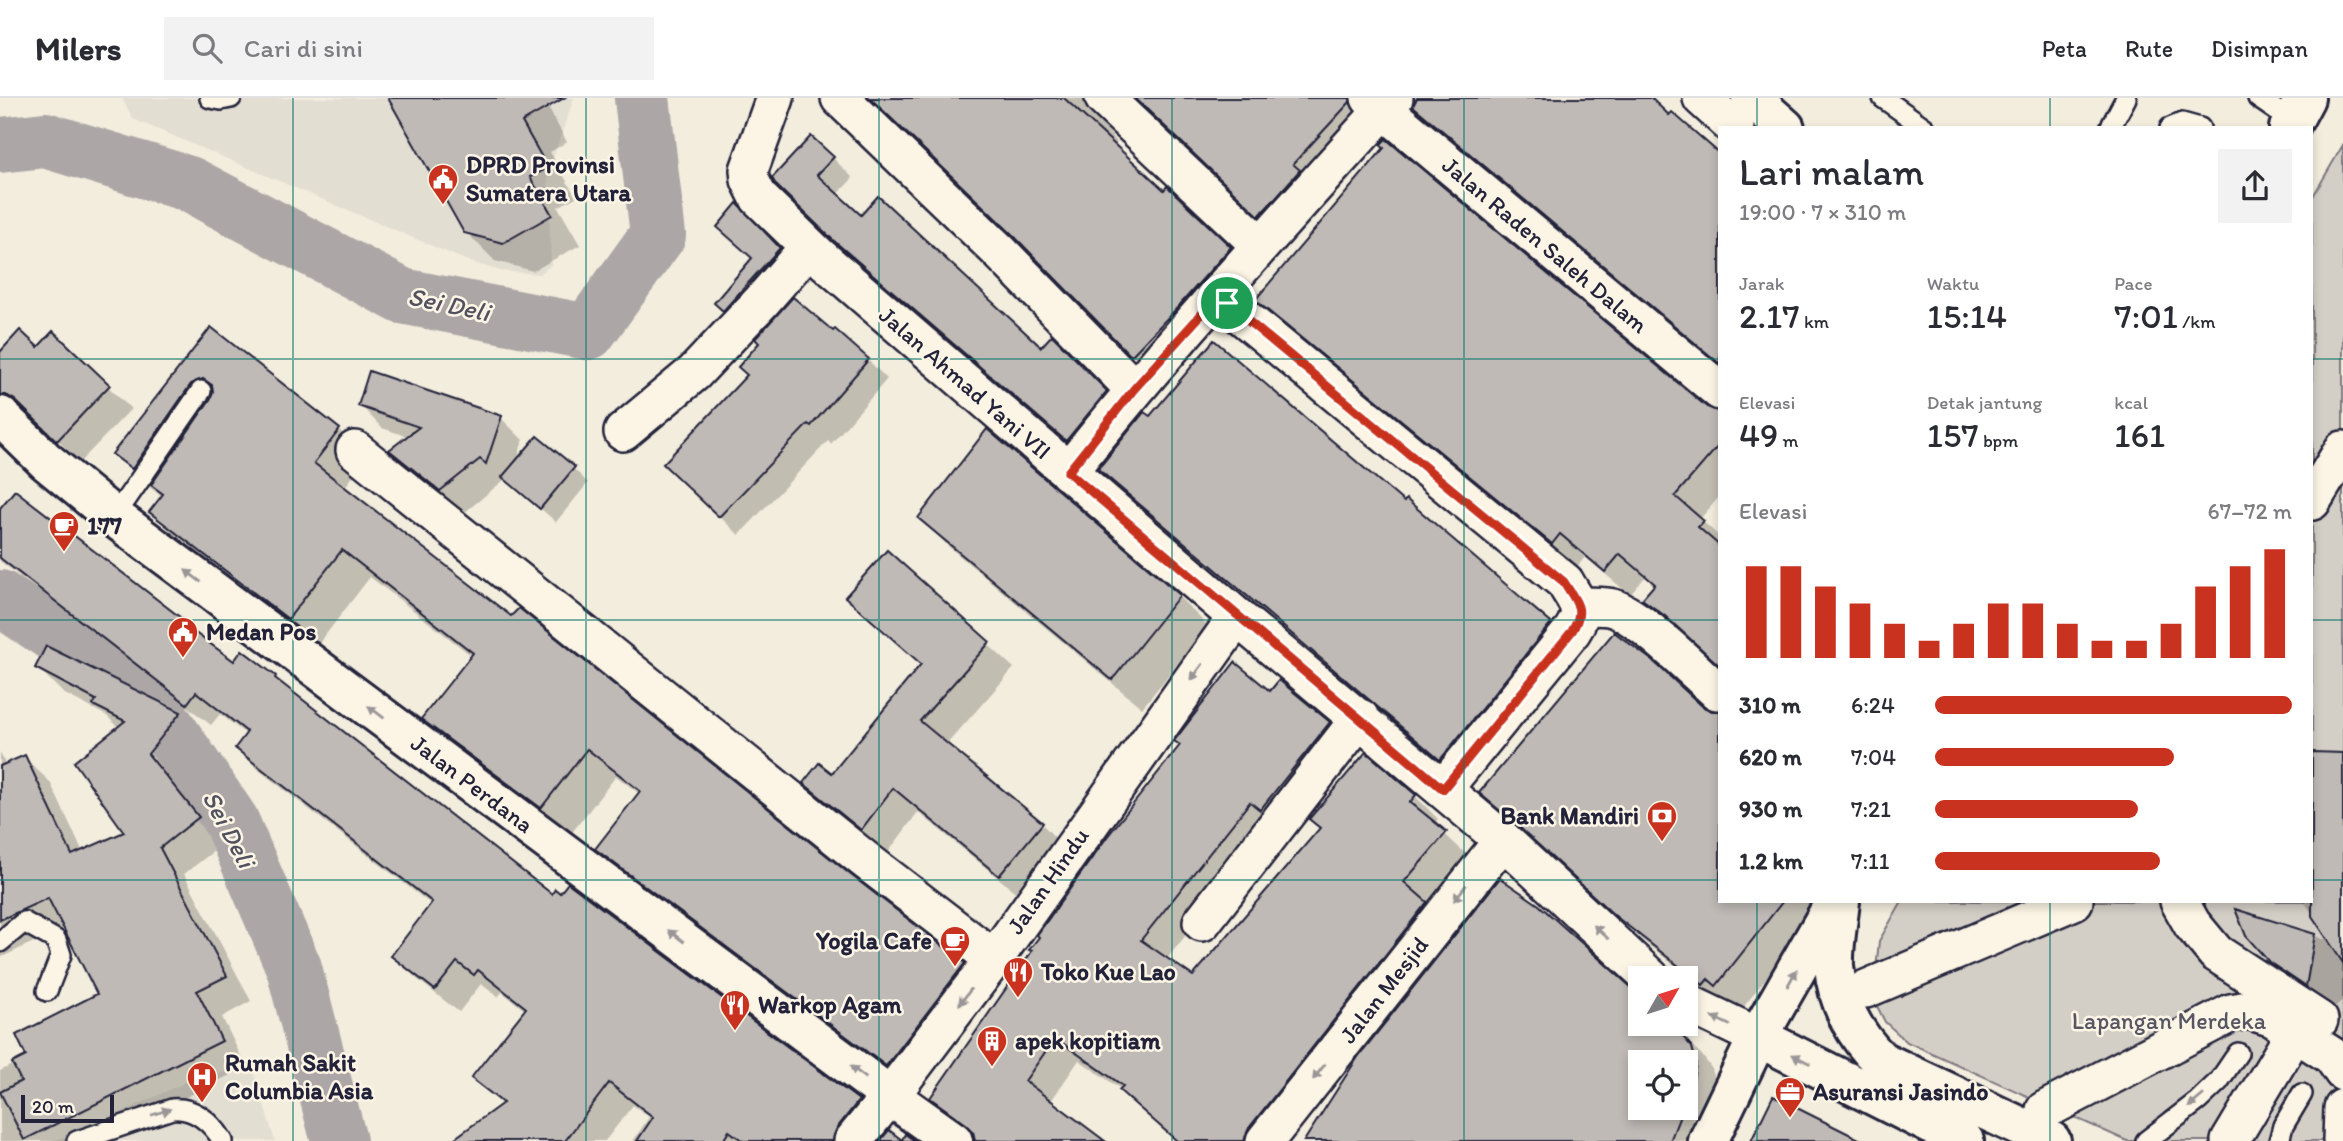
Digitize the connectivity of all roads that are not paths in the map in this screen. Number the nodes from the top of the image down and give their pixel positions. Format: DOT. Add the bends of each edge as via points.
graph roads {
  1 [pos="210,98"];
  2 [pos="231,98"];
  3 [pos="775,98"];
  4 [pos="840,98"];
  5 [pos="1104,98"];
  6 [pos="1702,98"];
  7 [pos="1751,98"];
  8 [pos="1883,98"];
  9 [pos="2126,98"];
  10 [pos="2258,98"];
  11 [pos="1382,102"];
  12 [pos="2296,116"];
  13 [pos="1733,126"];
  14 [pos="1783,126"];
  15 [pos="1922,126"];
  16 [pos="2111,126"];
  17 [pos="2175,126"];
  18 [pos="2193,126"];
  19 [pos="1260,245"];
  20 [pos="814,252"];
  21 [pos="1218,296"];
  22 [pos="1134,389"];
  23 [pos="1718,389"];
  24 [pos="201,391"];
  25 [pos="0,416"];
  26 [pos="623,432"];
  27 [pos="355,450"];
  28 [pos="2343,450"];
  29 [pos="1068,472"];
  30 [pos="2313,499"];
  31 [pos="114,517"];
  32 [pos="1580,607"];
  33 [pos="1237,617"];
  34 [pos="1717,691"];
  35 [pos="1360,718"];
  36 [pos="1443,789"];
  37 [pos="1503,840"];
  38 [pos="1837,903"];
  39 [pos="1838,903"];
  40 [pos="2069,903"];
  41 [pos="2180,903"];
  42 [pos="1202,922"];
  43 [pos="0,942"];
  44 [pos="994,959"];
  45 [pos="1638,966"];
  46 [pos="1866,989"];
  47 [pos="47,991"];
  48 [pos="1698,1008"];
  49 [pos="2296,1031"];
  50 [pos="2343,1036"];
  51 [pos="1758,1037"];
  52 [pos="2238,1053"];
  53 [pos="2343,1072"];
  54 [pos="2302,1094"];
  55 [pos="890,1096"];
  56 [pos="2343,1108"];
  57 [pos="2048,1126"];
  58 [pos="1951,1138"];
  59 [pos="77,1141"];
  60 [pos="223,1141"];
  61 [pos="853,1141"];
  62 [pos="953,1141"];
  63 [pos="1265,1141"];
  64 [pos="1708,1141"];
  65 [pos="2146,1141"];
  66 [pos="2230,1141"];
  67 [pos="2278,1141"];
  68 [pos="2342,1141"];
  1 -- 2 [label="lane"];
  3 -- 20 [label="street, Jalan Ahmad Yani VII" via="750,180 759,198"];
  4 -- 22 [label="street"];
  5 -- 19 [label="street"];
  6 -- 13 [label="street"];
  7 -- 14 [label="main road"];
  8 -- 15 [label="lane"];
  9 -- 16 [label="lane"];
  10 -- 12 [label="lane"];
  11 -- 19 [label="street"];
  11 -- 23 [label="street, Jalan Raden Saleh Dalam"];
  17 -- 18 [label="lane"];
  19 -- 21 [label="street"];
  20 -- 26 [label="street" via="694,373"];
  20 -- 29 [label="street, Jalan Ahmad Yani VII"];
  21 -- 22 [label="street"];
  21 -- 32 [label="street" via="1564,582"];
  22 -- 29 [label="street"];
  24 -- 31 [label="lane"];
  25 -- 31 [label="main road, Jalan Perdana"];
  27 -- 44 [label="street"];
  28 -- 30 [label="street"];
  29 -- 33 [label="street, Jalan Ahmad Yani VII"];
  55 -- 31 [label="main road, Jalan Perdana, one-way"];
  32 -- 34 [label="street" via="1612,607 1625,613"];
  32 -- 36 [label="street" via="1572,631"];
  33 -- 35 [label="street, Jalan Ahmad Yani VII"];
  33 -- 44 [label="street, Jalan Hindu, one-way"];
  35 -- 36 [label="street, Jalan Ahmad Yani VII"];
  35 -- 42 [label="street"];
  36 -- 37 [label="street, Jalan Ahmad Yani VII"];
  45 -- 37 [label="street, Jalan Ahmad Yani VII, one-way"];
  37 -- 63 [label="street, Jalan Mesjid, one-way"];
  51 -- 38 [label="main road, one-way"];
  39 -- 57 [label="main road" via="1834,965 1843,1005 1865,1045 1881,1061"];
  40 -- 46 [label="street"];
  41 -- 50 [label="street" via="2216,953"];
  43 -- 47 [label="lane" via="24,922 56,940 61,955"];
  44 -- 55 [label="street, Jalan Hindu, one-way"];
  51 -- 48 [label="street, one-way"];
  49 -- 53 [label="street" via="2332,1055"];
  49 -- 57 [label="street" via="2248,1010 2231,1013"];
  49 -- 66 [label="street"];
  58 -- 51 [label="main road, one-way"];
  51 -- 64 [label="main road"];
  52 -- 65 [label="lane, one-way" via="2219,1081"];
  54 -- 67 [label="lane"];
  55 -- 61 [label="street, Jalan Hindu"];
  55 -- 62 [label="main road, Jalan Perdana"];
  56 -- 68 [label="street"];
  59 -- 60 [label="lane, one-way" via="185,1108 212,1125"];
}
